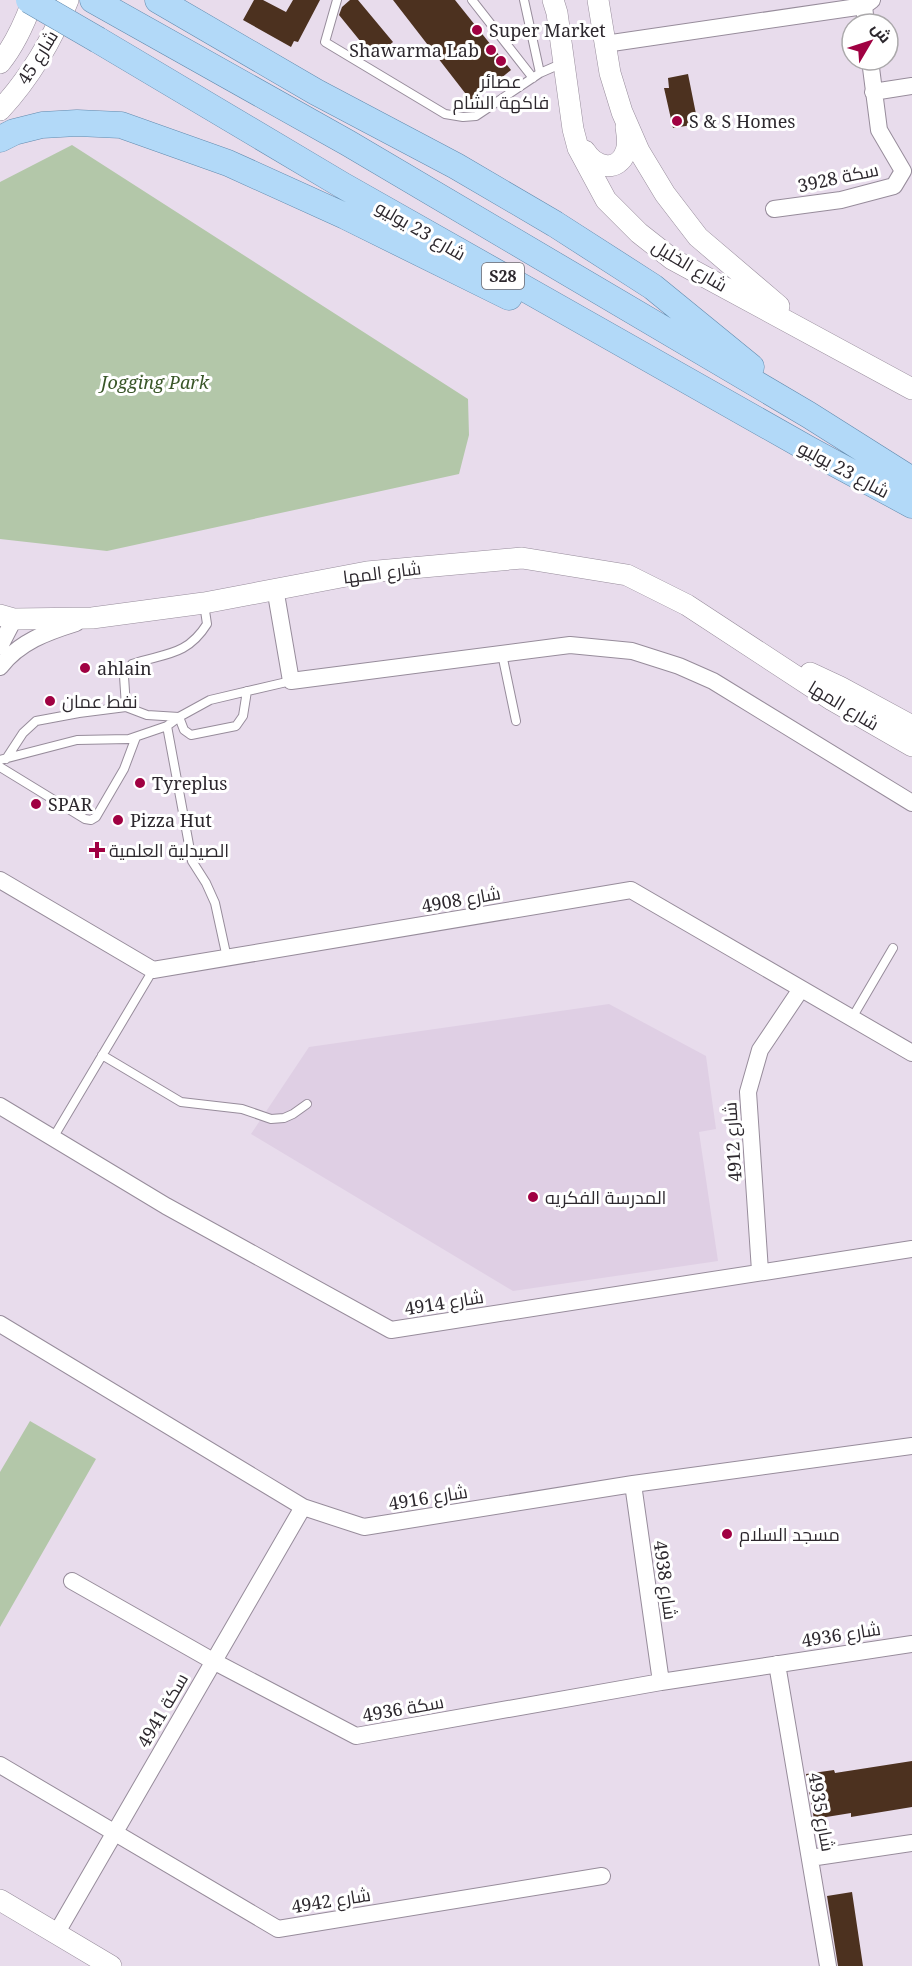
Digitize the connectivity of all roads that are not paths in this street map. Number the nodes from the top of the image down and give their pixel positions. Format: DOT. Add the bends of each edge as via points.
graph roads {
  1 [pos="31,0"];
  2 [pos="68,0"];
  3 [pos="158,0"];
  4 [pos="337,0"];
  5 [pos="472,0"];
  6 [pos="524,0"];
  7 [pos="553,0"];
  8 [pos="598,0"];
  9 [pos="868,3"];
  10 [pos="103,6"];
  11 [pos="605,44"];
  12 [pos="564,62"];
  13 [pos="0,63"];
  14 [pos="871,72"];
  15 [pos="537,76"];
  16 [pos="912,86"];
  17 [pos="873,92"];
  18 [pos="0,110"];
  19 [pos="622,112"];
  20 [pos="573,129"];
  21 [pos="0,139"];
  22 [pos="907,174"];
  23 [pos="774,209"];
  24 [pos="809,332"];
  25 [pos="670,370"];
  26 [pos="912,389"];
  27 [pos="809,415"];
  28 [pos="912,480"];
  29 [pos="912,505"];
  30 [pos="275,588"];
  31 [pos="204,603"];
  32 [pos="7,617"];
  33 [pos="92,618"];
  34 [pos="747,643"];
  35 [pos="0,646"];
  36 [pos="502,654"];
  37 [pos="0,667"];
  38 [pos="291,681"];
  39 [pos="246,691"];
  40 [pos="126,707"];
  41 [pos="179,717"];
  42 [pos="516,721"];
  43 [pos="167,726"];
  44 [pos="912,726"];
  45 [pos="136,737"];
  46 [pos="912,746"];
  47 [pos="2,762"];
  48 [pos="912,802"];
  49 [pos="0,880"];
  50 [pos="893,948"];
  51 [pos="227,958"];
  52 [pos="153,970"];
  53 [pos="801,988"];
  54 [pos="852,1018"];
  55 [pos="912,1053"];
  56 [pos="102,1055"];
  57 [pos="307,1104"];
  58 [pos="0,1107"];
  59 [pos="53,1138"];
  60 [pos="912,1249"];
  61 [pos="760,1271"];
  62 [pos="0,1324"];
  63 [pos="912,1446"];
  64 [pos="633,1484"];
  65 [pos="303,1507"];
  66 [pos="72,1581"];
  67 [pos="912,1644"];
  68 [pos="213,1661"];
  69 [pos="777,1664"];
  70 [pos="661,1682"];
  71 [pos="0,1765"];
  72 [pos="115,1833"];
  73 [pos="912,1842"];
  74 [pos="810,1858"];
  75 [pos="602,1876"];
  76 [pos="0,1900"];
  77 [pos="56,1934"];
  78 [pos="111,1966"];
  79 [pos="828,1966"];
  1 -- 13 [label="street, شارع 45" via="28,14"];
  1 -- 25 [label="main road, شارع 23 يوليو / S28, bridge" via="332,179"];
  2 -- 18 [label="street, شارع 45" via="36,62"];
  3 -- 27 [label="main road" via="565,230 653,287"];
  4 -- 15 [label="lane" via="325,42 445,114 476,116"];
  5 -- 15 [label="lane"];
  6 -- 15 [label="lane"];
  7 -- 12 [label="street, شارع الخليل"];
  8 -- 11 [label="street, شارع الخليل"];
  9 -- 11 [label="street"];
  10 -- 27 [label="main road, شارع 23 يوليو / S28" via="348,143"];
  11 -- 19 [label="street, شارع الخليل"];
  12 -- 15 [label="lane"];
  12 -- 20 [label="street, شارع الخليل"];
  14 -- 17 [label="street, سكة 3928"];
  16 -- 17 [label="street"];
  17 -- 22 [label="street, سكة 3928" via="879,130"];
  19 -- 20 [label="street" via="628,146 620,161 613,165 596,163"];
  19 -- 24 [label="street, شارع الخليل" via="639,151 665,194 698,237"];
  20 -- 24 [label="street, شارع الخليل" via="606,200 639,233 672,259"];
  21 -- 25 [label="main road" via="42,125 121,125 228,163"];
  22 -- 23 [label="street, سكة 3928" via="894,186 841,200"];
  24 -- 26 [label="street, شارع الخليل"];
  25 -- 29 [label="main road, شارع 23 يوليو / S28"];
  27 -- 28 [label="main road, شارع 23 يوليو / S28"];
  30 -- 31 [label="street, شارع المها"];
  30 -- 34 [label="street, شارع المها" via="368,572 522,558 627,575 687,605"];
  30 -- 38 [label="street"];
  31 -- 33 [label="street, شارع المها"];
  31 -- 40 [label="lane" via="207,624 199,638 178,652 132,664 124,676"];
  32 -- 33 [label="street, شارع المها"];
  32 -- 35 [label="street"];
  33 -- 37 [label="street" via="35,637"];
  34 -- 44 [label="street, شارع المها"];
  34 -- 46 [label="street, شارع المها" via="832,700"];
  36 -- 38 [label="street"];
  36 -- 42 [label="lane"];
  36 -- 48 [label="street" via="570,645 632,651 679,666 713,681"];
  38 -- 39 [label="lane"];
  39 -- 41 [label="lane" via="210,699"];
  39 -- 41 [label="lane" via="243,716 236,726 191,735 184,730"];
  40 -- 41 [label="lane" via="147,715"];
  40 -- 47 [label="lane" via="36,721"];
  41 -- 43 [label="lane"];
  43 -- 45 [label="lane"];
  43 -- 51 [label="lane" via="192,861 215,903"];
  45 -- 47 [label="lane" via="77,740"];
  45 -- 47 [label="lane" via="124,770 96,817 91,819 85,819"];
  49 -- 52 [label="street"];
  50 -- 54 [label="lane"];
  51 -- 52 [label="street, 4908 شارع"];
  51 -- 53 [label="street, 4908 شارع" via="632,890"];
  52 -- 56 [label="lane"];
  53 -- 54 [label="street, 4908 شارع"];
  53 -- 61 [label="street, 4912 شارع" via="760,1050 748,1092"];
  54 -- 55 [label="street, 4908 شارع"];
  56 -- 57 [label="lane" via="181,1102 242,1109 271,1119 284,1118"];
  56 -- 59 [label="lane"];
  58 -- 59 [label="street, 4914 شارع"];
  59 -- 61 [label="street, 4914 شارع" via="166,1206 391,1330"];
  60 -- 61 [label="street, 4914 شارع"];
  62 -- 65 [label="street, 4916 شارع"];
  63 -- 64 [label="street, 4916 شارع"];
  64 -- 65 [label="street, 4916 شارع" via="364,1527"];
  64 -- 70 [label="street, شارع 4938"];
  65 -- 68 [label="street, سكة 4941"];
  66 -- 68 [label="street, سكة 4936"];
  67 -- 69 [label="street, 4936 شارع"];
  68 -- 70 [label="street, سكة 4936" via="356,1736"];
  68 -- 72 [label="street, سكة 4941"];
  69 -- 70 [label="street, سكة 4936"];
  69 -- 74 [label="street, 4935 شارع"];
  71 -- 72 [label="street, 4942 شارع"];
  72 -- 75 [label="street, 4942 شارع" via="278,1929"];
  72 -- 77 [label="street, سكة 4941"];
  73 -- 74 [label="street"];
  74 -- 79 [label="street, 4935 شارع"];
  76 -- 77 [label="street"];
  77 -- 78 [label="street"];
}
